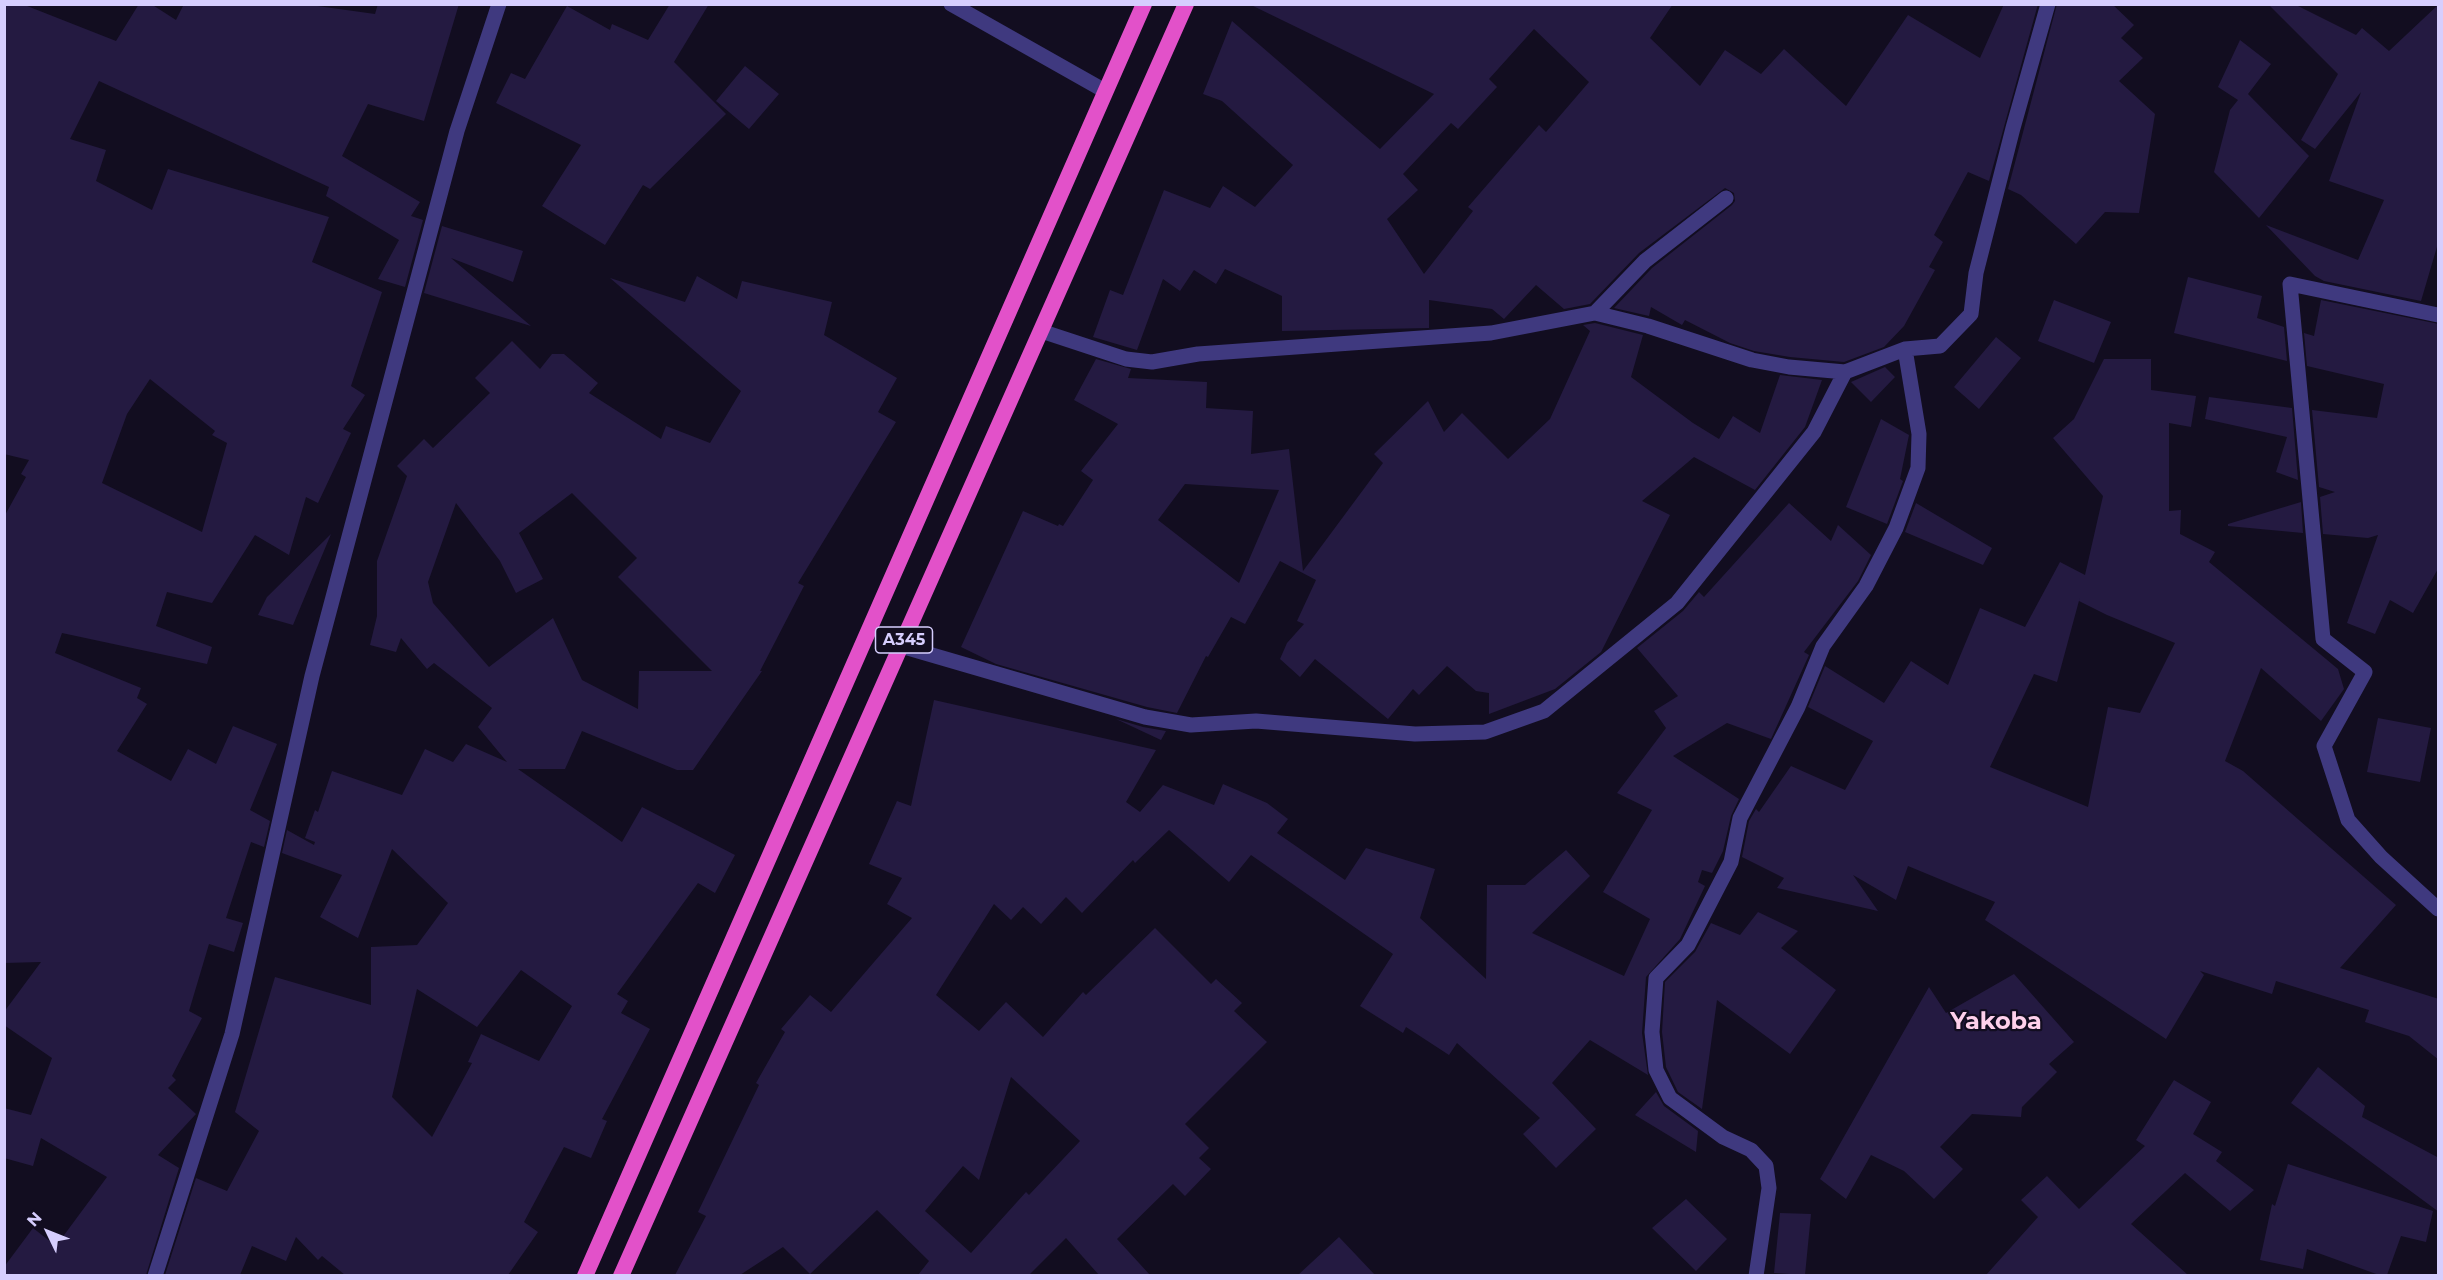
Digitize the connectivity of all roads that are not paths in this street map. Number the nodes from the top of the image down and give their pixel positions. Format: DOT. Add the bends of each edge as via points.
graph roads {
  1 [pos="499,4"];
  2 [pos="951,4"];
  3 [pos="1144,4"];
  4 [pos="1186,4"];
  5 [pos="2048,4"];
  6 [pos="1105,91"];
  7 [pos="1726,198"];
  8 [pos="1595,313"];
  9 [pos="2439,315"];
  10 [pos="1041,331"];
  11 [pos="1905,349"];
  12 [pos="1845,372"];
  13 [pos="901,646"];
  14 [pos="2439,909"];
  15 [pos="155,1275"];
  16 [pos="585,1275"];
  17 [pos="621,1275"];
  18 [pos="1756,1275"];
  1 -- 15 [label="street" via="457,131 312,676 232,1034"];
  2 -- 6 [label="street"];
  3 -- 6 [label="highway, A345"];
  4 -- 10 [label="highway, A345"];
  5 -- 11 [label="street" via="1976,273 1971,314 1940,346"];
  6 -- 16 [label="highway, A345"];
  7 -- 8 [label="street" via="1645,261"];
  8 -- 10 [label="street" via="1491,333 1198,354 1152,362 1126,359"];
  8 -- 12 [label="street" via="1752,360"];
  9 -- 14 [label="street" via="2290,284 2323,639 2365,672 2324,746 2348,820 2381,857"];
  10 -- 13 [label="highway, A345"];
  11 -- 12 [label="street"];
  11 -- 18 [label="street" via="1919,434 1918,468 1896,528 1866,586 1823,646 1798,707 1740,818 1731,862 1688,945 1656,978 1652,1032 1656,1070 1670,1098 1723,1137 1751,1150 1766,1166 1769,1188"];
  12 -- 13 [label="street" via="1814,432 1677,603 1544,711 1485,732 1415,734 1256,721 1191,725 1145,717"];
  13 -- 17 [label="highway, A345"];
}
